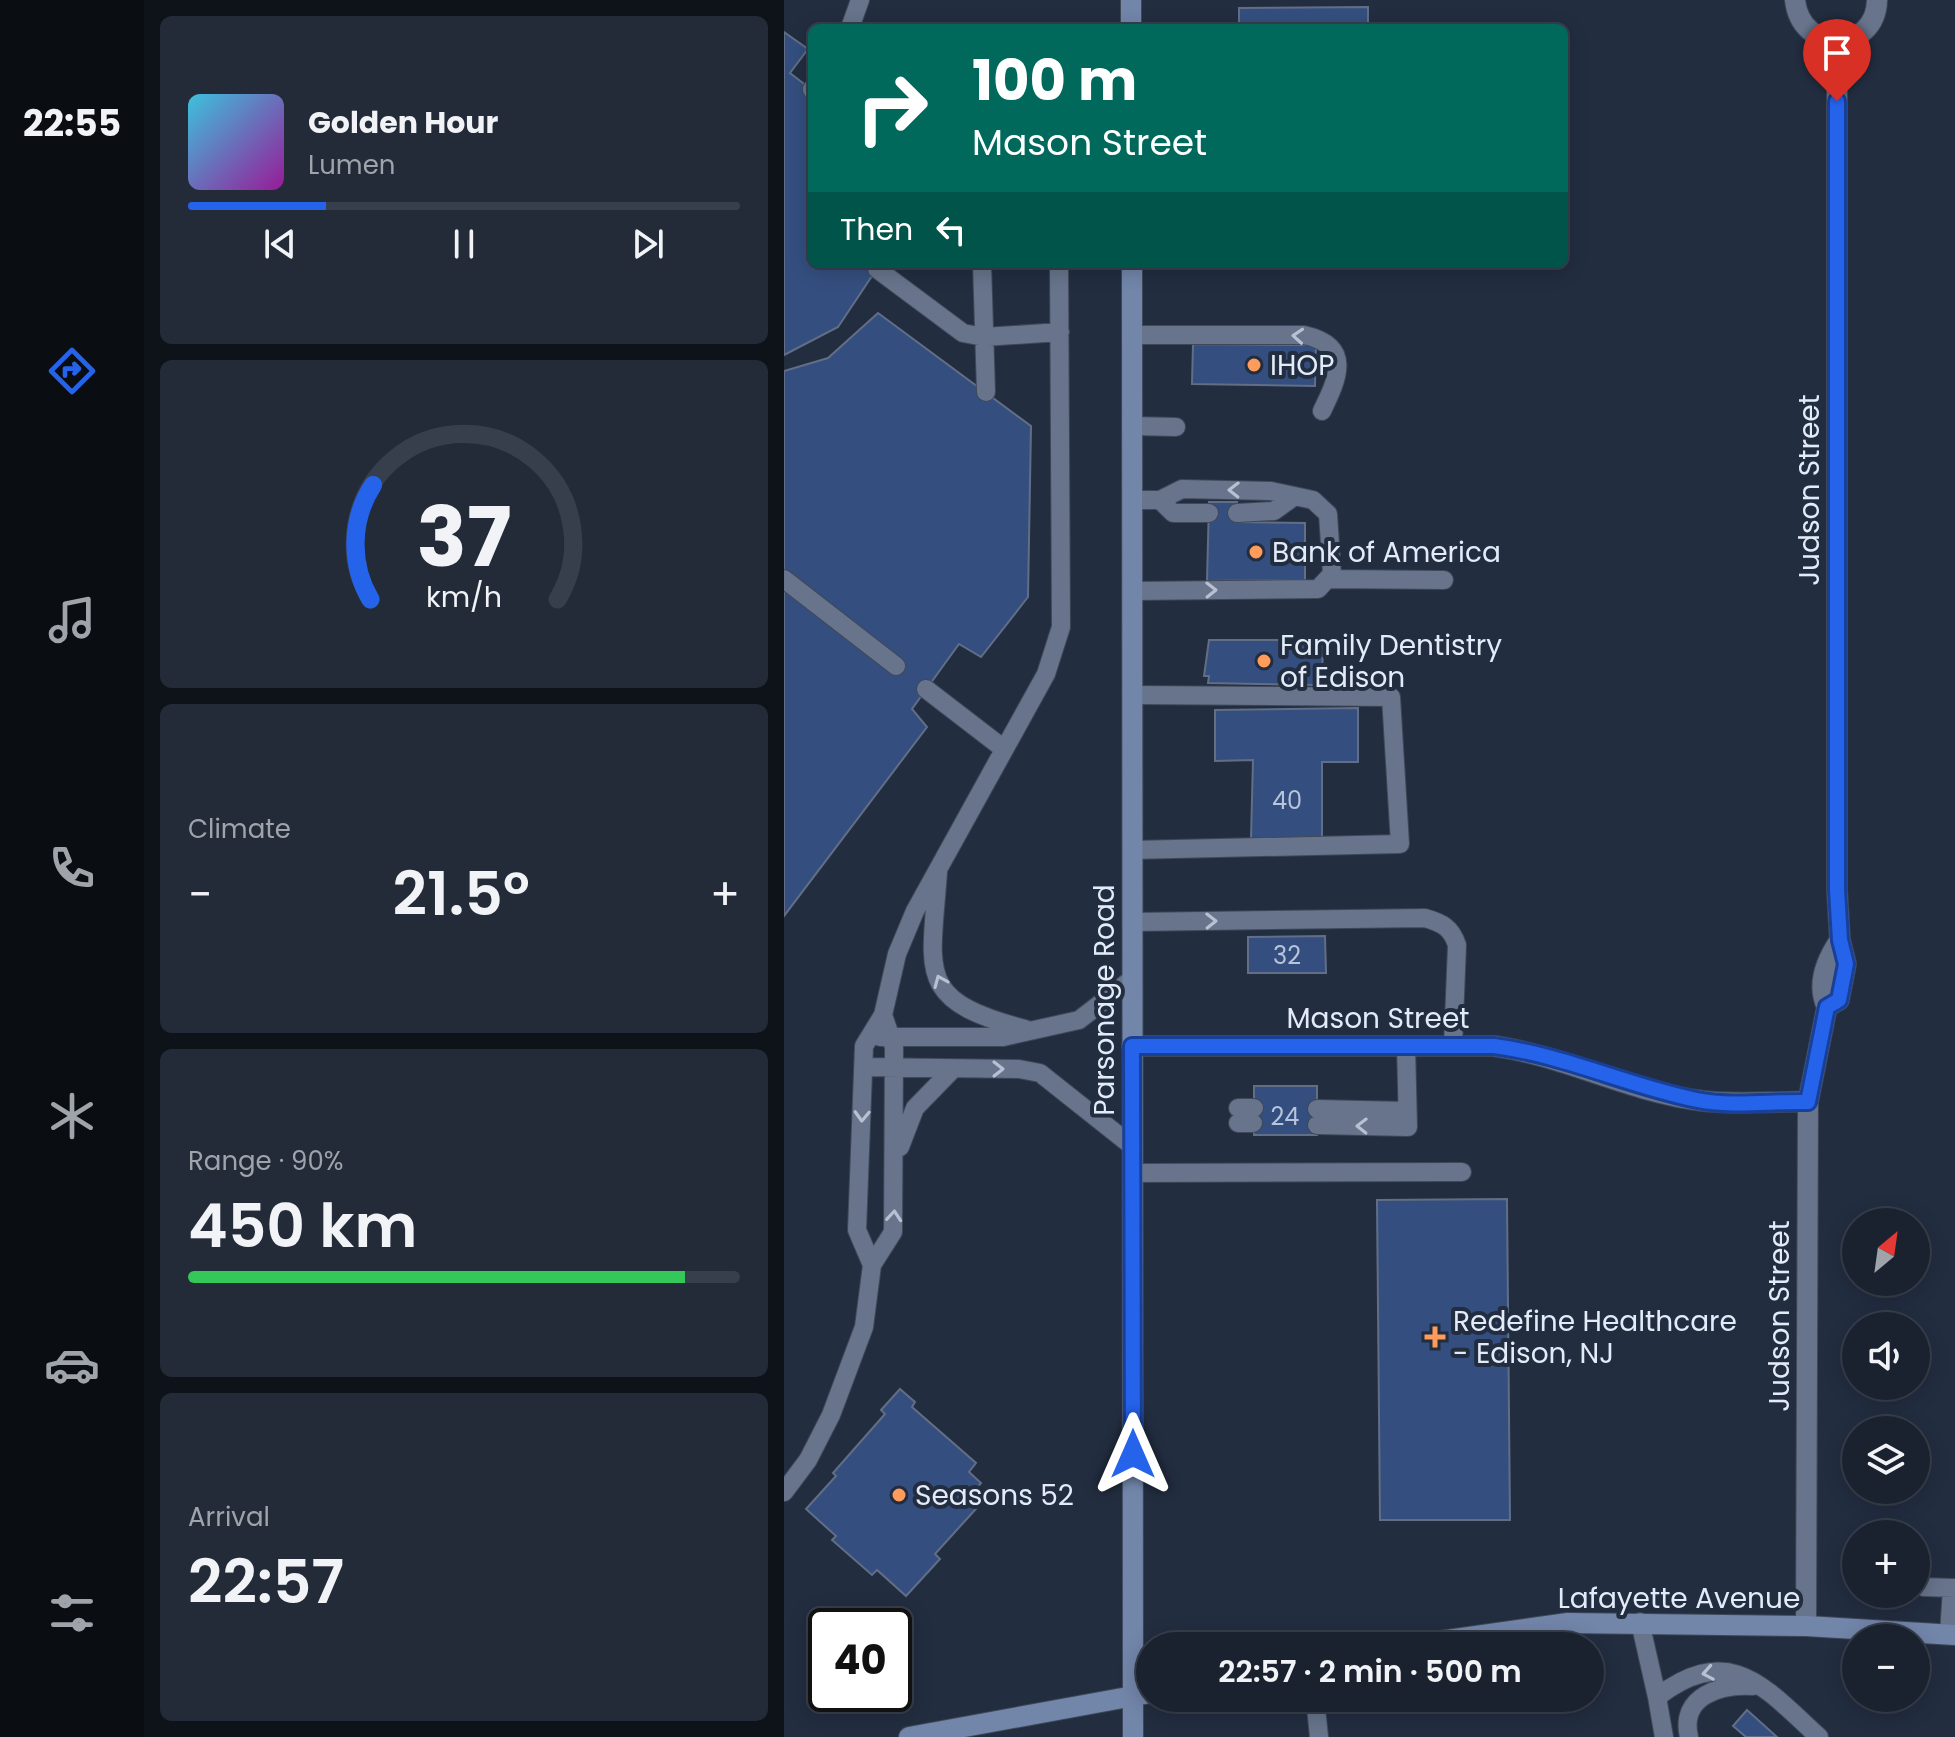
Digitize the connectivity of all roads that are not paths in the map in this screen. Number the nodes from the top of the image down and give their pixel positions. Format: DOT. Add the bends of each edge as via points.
graph roads {
  1 [pos="860,0"];
  2 [pos="1131,0"];
  3 [pos="1795,0"];
  4 [pos="1877,0"];
  5 [pos="851,24"];
  6 [pos="1131,24"];
  7 [pos="1837,41"];
  8 [pos="982,268"];
  9 [pos="1059,268"];
  10 [pos="1132,268"];
  11 [pos="877,269"];
  12 [pos="1060,332"];
  13 [pos="1132,335"];
  14 [pos="984,337"];
  15 [pos="986,392"];
  16 [pos="1322,411"];
  17 [pos="1133,426"];
  18 [pos="1176,427"];
  19 [pos="1292,498"];
  20 [pos="1133,500"];
  21 [pos="1160,500"];
  22 [pos="1209,513"];
  23 [pos="1237,513"];
  24 [pos="784,579"];
  25 [pos="1329,579"];
  26 [pos="1444,580"];
  27 [pos="1133,591"];
  28 [pos="896,666"];
  29 [pos="926,689"];
  30 [pos="1134,695"];
  31 [pos="1004,749"];
  32 [pos="1132,850"];
  33 [pos="939,865"];
  34 [pos="1133,922"];
  35 [pos="1132,979"];
  36 [pos="883,1015"];
  37 [pos="1028,1030"];
  38 [pos="869,1037"];
  39 [pos="891,1037"];
  40 [pos="1132,1046"];
  41 [pos="1406,1046"];
  42 [pos="1453,1046"];
  43 [pos="864,1067"];
  44 [pos="894,1068"];
  45 [pos="953,1069"];
  46 [pos="1808,1102"];
  47 [pos="1317,1117"];
  48 [pos="1132,1146"];
  49 [pos="896,1161"];
  50 [pos="1462,1172"];
  51 [pos="1132,1173"];
  52 [pos="872,1265"];
  53 [pos="784,1492"];
  54 [pos="1930,1587"];
  55 [pos="1953,1588"];
  56 [pos="1640,1622"];
  57 [pos="1806,1626"];
  58 [pos="1141,1632"];
  59 [pos="1504,1632"];
  60 [pos="1952,1634"];
  61 [pos="1760,1686"];
  62 [pos="1136,1695"];
  63 [pos="1657,1697"];
  64 [pos="1138,1712"];
  65 [pos="1316,1712"];
  66 [pos="909,1737"];
  67 [pos="1133,1737"];
  68 [pos="1319,1737"];
  69 [pos="1664,1737"];
  70 [pos="1689,1737"];
  71 [pos="1819,1737"];
  1 -- 5 [label="lane"];
  2 -- 6 [label="street"];
  3 -- 7 [label="street" via="1802,24"];
  4 -- 7 [label="street" via="1863,31"];
  7 -- 46 [label="street, Judson Street" via="1840,940 1826,960 1822,996 1827,1007"];
  8 -- 14 [label="lane"];
  9 -- 12 [label="lane"];
  10 -- 13 [label="street, Parsonage Road"];
  11 -- 14 [label="lane" via="963,333"];
  12 -- 14 [label="lane"];
  12 -- 31 [label="lane" via="1061,627 1046,674"];
  16 -- 13 [label="lane, one-way" via="1338,369 1331,345 1322,339"];
  13 -- 17 [label="street, Parsonage Road"];
  14 -- 15 [label="lane"];
  17 -- 18 [label="lane"];
  17 -- 20 [label="street, Parsonage Road"];
  19 -- 21 [label="lane, one-way" via="1271,491 1182,489"];
  19 -- 23 [label="lane" via="1274,511"];
  19 -- 25 [label="lane" via="1313,500 1328,514"];
  20 -- 21 [label="lane"];
  20 -- 27 [label="street, Parsonage Road"];
  21 -- 22 [label="lane" via="1173,513"];
  24 -- 28 [label="lane"];
  25 -- 26 [label="lane"];
  27 -- 25 [label="lane, one-way" via="1318,589"];
  27 -- 30 [label="street, Parsonage Road"];
  29 -- 31 [label="lane"];
  30 -- 32 [label="street, Parsonage Road"];
  30 -- 32 [label="lane" via="1391,697 1400,844"];
  31 -- 33 [label="lane"];
  32 -- 34 [label="street, Parsonage Road"];
  33 -- 36 [label="lane" via="897,954"];
  37 -- 33 [label="lane, one-way" via="962,1008 941,989 932,960"];
  34 -- 35 [label="street, Parsonage Road"];
  34 -- 42 [label="lane, one-way" via="1425,918 1443,924 1457,945"];
  35 -- 37 [label="lane" via="1079,1020"];
  35 -- 40 [label="street, Parsonage Road"];
  36 -- 38 [label="lane"];
  36 -- 39 [label="lane"];
  37 -- 39 [label="lane" via="1003,1037"];
  38 -- 39 [label="lane"];
  38 -- 43 [label="lane"];
  39 -- 44 [label="lane"];
  40 -- 41 [label="street, Mason Street"];
  40 -- 48 [label="street, Parsonage Road"];
  41 -- 42 [label="street, Mason Street"];
  41 -- 47 [label="lane, one-way" via="1408,1127"];
  42 -- 46 [label="street, Mason Street" via="1531,1051 1702,1101"];
  43 -- 44 [label="lane"];
  43 -- 52 [label="lane, one-way" via="857,1230"];
  44 -- 45 [label="lane"];
  44 -- 49 [label="lane"];
  45 -- 48 [label="lane, one-way" via="1040,1073"];
  45 -- 49 [label="lane" via="915,1108"];
  46 -- 57 [label="street, Judson Street"];
  48 -- 51 [label="street, Parsonage Road"];
  52 -- 49 [label="lane, one-way" via="893,1232"];
  50 -- 51 [label="lane"];
  51 -- 58 [label="street, Parsonage Road"];
  52 -- 53 [label="lane" via="864,1327 831,1415"];
  54 -- 55 [label="lane"];
  55 -- 60 [label="lane"];
  56 -- 57 [label="street, Lafayette Avenue"];
  56 -- 59 [label="street, Lafayette Avenue" via="1568,1623"];
  56 -- 63 [label="lane"];
  57 -- 60 [label="street, Lafayette Avenue"];
  61 -- 63 [label="lane, one-way" via="1726,1670 1682,1678"];
  61 -- 70 [label="lane" via="1732,1685 1705,1694 1690,1712"];
  61 -- 71 [label="lane"];
  62 -- 66 [label="street"];
  63 -- 69 [label="lane"];
  64 -- 67 [label="street, Parsonage Road"];
  65 -- 68 [label="lane"];
}
